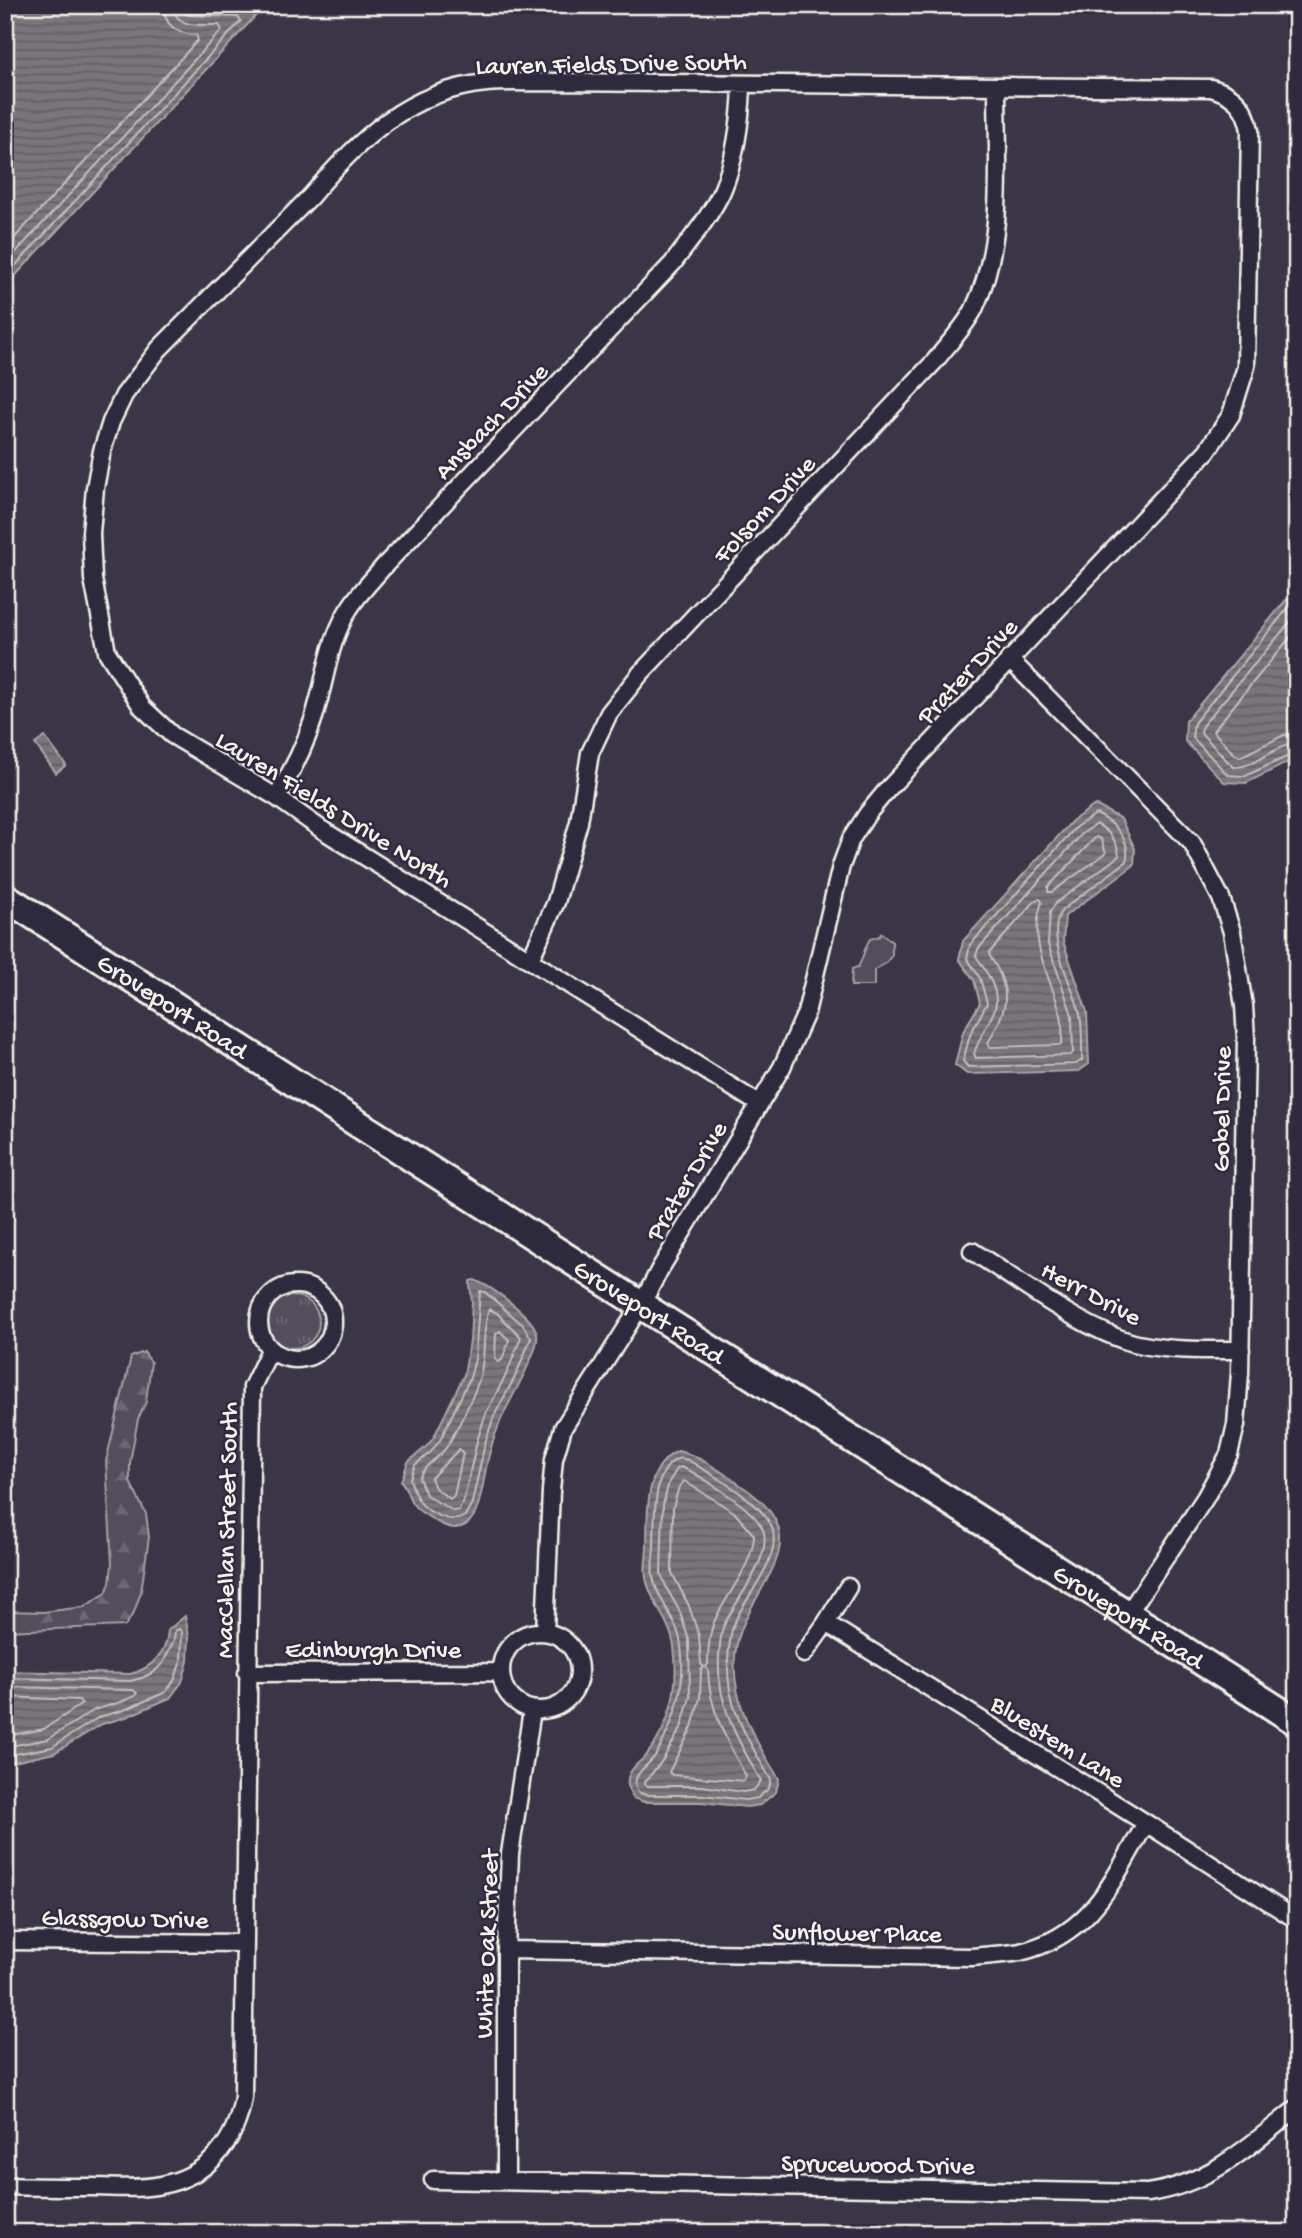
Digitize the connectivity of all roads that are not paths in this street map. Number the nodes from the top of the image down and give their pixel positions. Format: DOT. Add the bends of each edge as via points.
graph roads {
  1 [pos="741,84"];
  2 [pos="997,86"];
  3 [pos="1212,88"];
  4 [pos="111,422"];
  5 [pos="1009,659"];
  6 [pos="276,797"];
  7 [pos="5,897"];
  8 [pos="530,960"];
  9 [pos="759,1104"];
  10 [pos="972,1251"];
  11 [pos="640,1305"];
  12 [pos="270,1350"];
  13 [pos="1241,1350"];
  14 [pos="848,1587"];
  15 [pos="1127,1615"];
  16 [pos="826,1623"];
  17 [pos="545,1632"];
  18 [pos="804,1654"];
  19 [pos="500,1672"];
  20 [pos="247,1674"];
  21 [pos="532,1710"];
  22 [pos="1297,1722"];
  23 [pos="1146,1823"];
  24 [pos="1297,1920"];
  25 [pos="5,1941"];
  26 [pos="244,1943"];
  27 [pos="506,1950"];
  28 [pos="1297,2108"];
  29 [pos="433,2180"];
  30 [pos="506,2180"];
  31 [pos="5,2186"];
  1 -- 2 [label="street, Lauren Fields Drive South"];
  1 -- 4 [label="street, Lauren Fields Drive South" via="486,83 441,93 401,111 379,125 331,172 159,349 124,395"];
  1 -- 6 [label="street, Ansbach Drive" via="734,148 710,213 673,263 357,598 342,620 305,742"];
  2 -- 3 [label="street, Lauren Fields Drive South"];
  2 -- 8 [label="street, Folsom Drive" via="996,212 989,261 973,310 935,361 640,674 609,713 590,753 579,822 556,902"];
  3 -- 5 [label="street, Prater Drive" via="1238,102 1250,130 1246,367 1231,415 1207,451"];
  4 -- 6 [label="street, Lauren Fields Drive North" via="95,488 92,533 93,579 107,652 142,707 173,735"];
  5 -- 9 [label="street, Prater Drive" via="887,790 851,839 830,906 806,1013"];
  5 -- 13 [label="street, Gobel Drive" via="1192,843 1221,898 1232,932 1244,1006"];
  6 -- 8 [label="street, Lauren Fields Drive North"];
  7 -- 11 [label="main road, Groveport Road"];
  8 -- 9 [label="street, Lauren Fields Drive North"];
  9 -- 11 [label="street, Prater Drive"];
  10 -- 13 [label="street, Herr Drive" via="1108,1333 1141,1345"];
  11 -- 15 [label="main road, Groveport Road"];
  11 -- 17 [label="street" via="563,1428 551,1490"];
  12 -- 12 [label="street" via="285,1358 302,1359 329,1341 334,1325 331,1308 321,1294 307,1286 290,1285 274,1291 258,1320"];
  12 -- 20 [label="street, MacClellan Street South" via="252,1387"];
  13 -- 15 [label="street, Gobel Drive" via="1236,1425 1229,1454"];
  14 -- 16 [label="street"];
  15 -- 22 [label="main road, Groveport Road"];
  16 -- 18 [label="street"];
  16 -- 23 [label="street, Bluestem Lane"];
  17 -- 19 [label="street" via="519,1638 502,1659"];
  17 -- 21 [label="street" via="557,1635 576,1653 579,1678 568,1700 545,1711"];
  19 -- 20 [label="street, Edinburgh Drive"];
  19 -- 21 [label="street" via="510,1697"];
  20 -- 26 [label="street, MacClellan Street South"];
  21 -- 27 [label="street, White Oak Street" via="510,1854"];
  23 -- 24 [label="street, Bluestem Lane"];
  23 -- 27 [label="street, Sunflower Place" via="1089,1915 1061,1937 1020,1952 972,1957"];
  25 -- 26 [label="street, Glassgow Drive"];
  26 -- 31 [label="street, MacClellan Street South" via="243,2097 240,2118 215,2158 184,2178 162,2185"];
  27 -- 30 [label="street, White Oak Street"];
  28 -- 30 [label="street, Sprucewood Drive" via="1200,2179 1148,2193"];
  29 -- 30 [label="street, Sprucewood Drive"];
}
